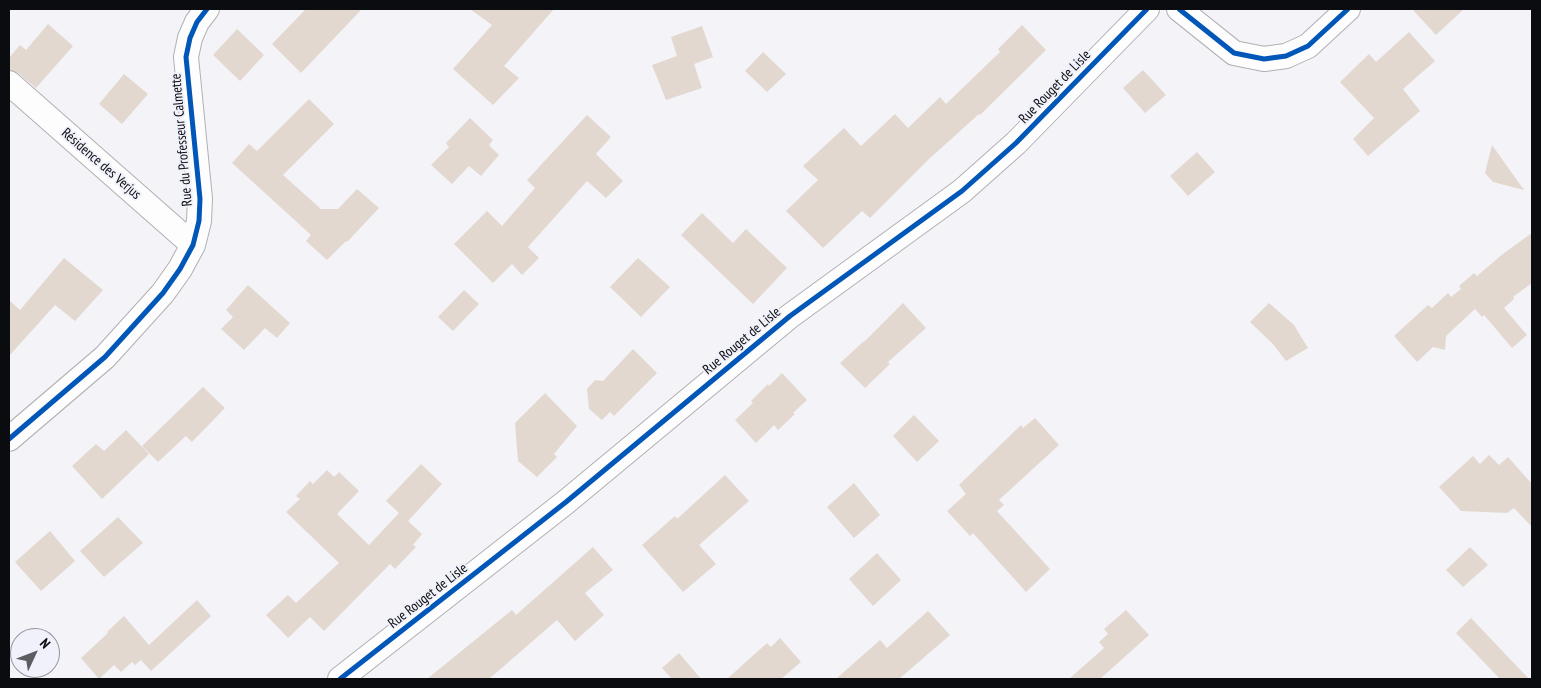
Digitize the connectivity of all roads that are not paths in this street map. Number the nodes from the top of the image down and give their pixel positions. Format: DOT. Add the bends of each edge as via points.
graph roads {
  1 [pos="207,9"];
  2 [pos="1147,9"];
  3 [pos="1179,9"];
  4 [pos="1348,9"];
  5 [pos="9,83"];
  6 [pos="193,245"];
  7 [pos="9,440"];
  8 [pos="340,679"];
  1 -- 6 [label="street, Rue du Professeur Calmette" via="190,38 186,57 200,198"];
  2 -- 8 [label="street, Rue Rouget de Lisle" via="1016,143 962,191 790,316 566,502"];
  3 -- 4 [label="street" via="1234,54 1264,59 1286,56 1308,46"];
  5 -- 6 [label="street, Résidence des Verjus"];
  6 -- 7 [label="street, Rue du Professeur Calmette" via="163,294 105,357"];
}
